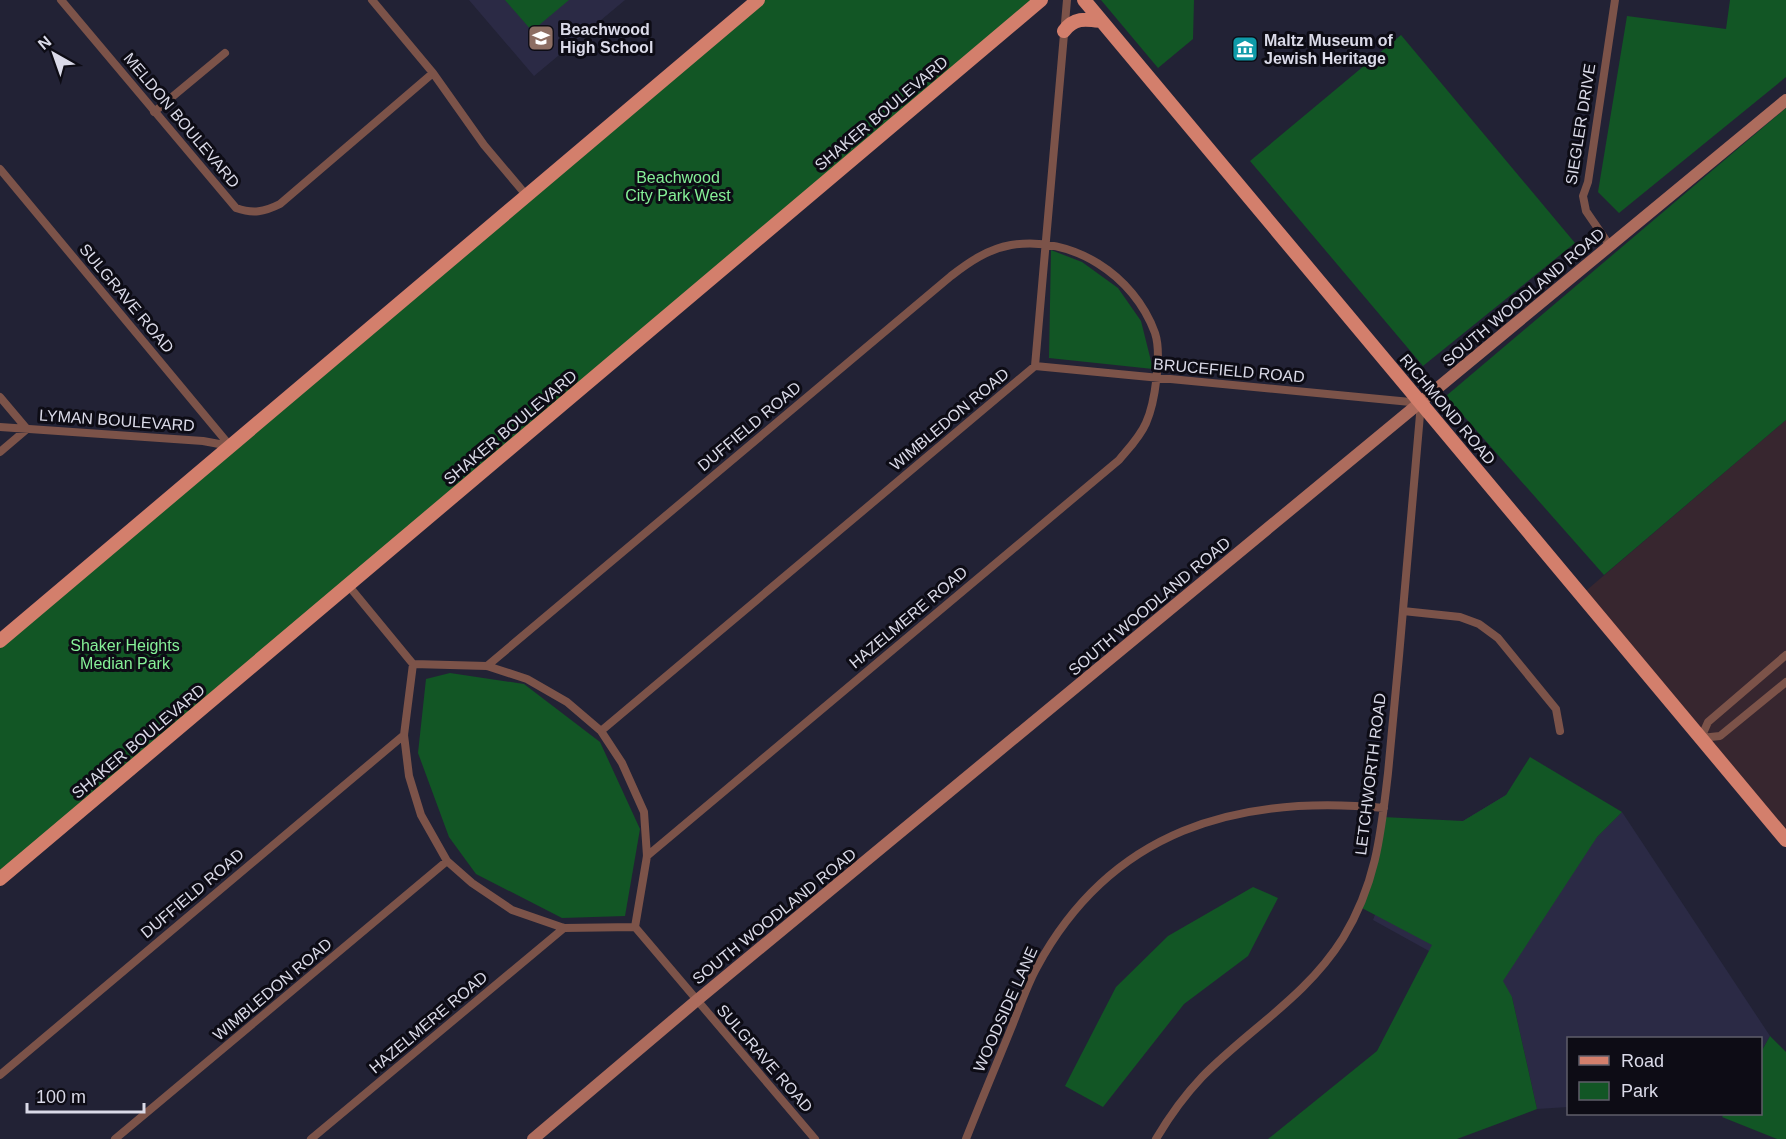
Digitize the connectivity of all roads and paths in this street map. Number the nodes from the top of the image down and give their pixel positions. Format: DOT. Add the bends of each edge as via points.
graph roads {
  1 [pos="62,0"];
  2 [pos="372,0"];
  3 [pos="758,0"];
  4 [pos="1041,0"];
  5 [pos="1067,0"];
  6 [pos="1084,0"];
  7 [pos="1615,0"];
  8 [pos="1101,21"];
  9 [pos="1064,31"];
  10 [pos="225,53"];
  11 [pos="433,73"];
  12 [pos="1786,100"];
  13 [pos="154,112"];
  14 [pos="0,169"];
  15 [pos="527,196"];
  16 [pos="1047,244"];
  17 [pos="1610,246"];
  18 [pos="1035,366"];
  19 [pos="1157,378"];
  20 [pos="0,397"];
  21 [pos="1421,403"];
  22 [pos="0,428"];
  23 [pos="27,429"];
  24 [pos="231,447"];
  25 [pos="0,452"];
  26 [pos="348,585"];
  27 [pos="1403,611"];
  28 [pos="0,641"];
  29 [pos="1786,655"];
  30 [pos="413,664"];
  31 [pos="487,666"];
  32 [pos="1786,682"];
  33 [pos="601,731"];
  34 [pos="1560,732"];
  35 [pos="404,735"];
  36 [pos="1701,738"];
  37 [pos="1384,808"];
  38 [pos="1786,840"];
  39 [pos="647,856"];
  40 [pos="447,861"];
  41 [pos="0,879"];
  42 [pos="635,927"];
  43 [pos="564,928"];
  44 [pos="696,1001"];
  45 [pos="0,1075"];
  46 [pos="115,1139"];
  47 [pos="311,1139"];
  48 [pos="532,1139"];
  49 [pos="815,1139"];
  50 [pos="966,1139"];
  51 [pos="1156,1139"];
  1 -- 13 [label="street, MELDON BOULEVARD"];
  2 -- 11 [label="street"];
  3 -- 15 [label="main road"];
  4 -- 26 [label="main road, SHAKER BOULEVARD"];
  5 -- 9 [label="street"];
  6 -- 8 [label="main road, RICHMOND ROAD"];
  7 -- 17 [label="street, SIEGLER DRIVE" via="1583,196 1586,211"];
  8 -- 9 [label="main road" via="1078,20"];
  8 -- 21 [label="main road, RICHMOND ROAD"];
  9 -- 16 [label="street"];
  10 -- 13 [label="street"];
  11 -- 13 [label="street, MELDON BOULEVARD" via="280,204 266,211 249,213 236,208"];
  11 -- 15 [label="street" via="484,145"];
  12 -- 17 [label="street, SOUTH WOODLAND ROAD"];
  14 -- 24 [label="street, SULGRAVE ROAD"];
  15 -- 24 [label="main road"];
  16 -- 18 [label="street"];
  16 -- 19 [label="street, DUFFIELD ROAD" via="1096,261 1142,306 1156,335"];
  16 -- 31 [label="street, DUFFIELD ROAD" via="1011,245 994,250 951,276"];
  17 -- 21 [label="street, SOUTH WOODLAND ROAD"];
  18 -- 19 [label="street, BRUCEFIELD ROAD"];
  18 -- 33 [label="street, WIMBLEDON ROAD"];
  19 -- 21 [label="street, BRUCEFIELD ROAD"];
  19 -- 39 [label="street, HAZELMERE ROAD" via="1147,422 1119,459"];
  20 -- 23 [label="street"];
  21 -- 27 [label="street, LETCHWORTH ROAD"];
  21 -- 36 [label="main road, RICHMOND ROAD"];
  21 -- 44 [label="street, SOUTH WOODLAND ROAD"];
  22 -- 23 [label="street, LYMAN BOULEVARD"];
  23 -- 24 [label="street, LYMAN BOULEVARD" via="203,441"];
  23 -- 25 [label="street"];
  24 -- 28 [label="main road"];
  26 -- 30 [label="street"];
  26 -- 41 [label="main road, SHAKER BOULEVARD"];
  27 -- 34 [label="street" via="1460,617 1479,624 1498,638 1556,710"];
  27 -- 37 [label="street, LETCHWORTH ROAD"];
  29 -- 36 [label="street" via="1708,722"];
  30 -- 31 [label="street"];
  30 -- 35 [label="street"];
  31 -- 33 [label="street" via="527,678 567,702"];
  32 -- 36 [label="street" via="1720,736"];
  33 -- 39 [label="street" via="622,763 644,812"];
  35 -- 40 [label="street" via="409,776 421,815"];
  35 -- 45 [label="street, DUFFIELD ROAD"];
  36 -- 38 [label="main road, RICHMOND ROAD"];
  37 -- 50 [label="street, WOODSIDE LANE" via="1319,804 1229,815 1172,835 1119,868 1073,912 1054,937 1036,969"];
  37 -- 51 [label="street, LETCHWORTH ROAD" via="1370,880 1343,938 1297,995 1201,1078"];
  39 -- 42 [label="street"];
  40 -- 43 [label="street" via="512,910"];
  40 -- 46 [label="street, WIMBLEDON ROAD"];
  42 -- 43 [label="street"];
  42 -- 44 [label="street, SULGRAVE ROAD"];
  43 -- 47 [label="street, HAZELMERE ROAD"];
  44 -- 48 [label="street, SOUTH WOODLAND ROAD"];
  44 -- 49 [label="street, SULGRAVE ROAD"];
}
